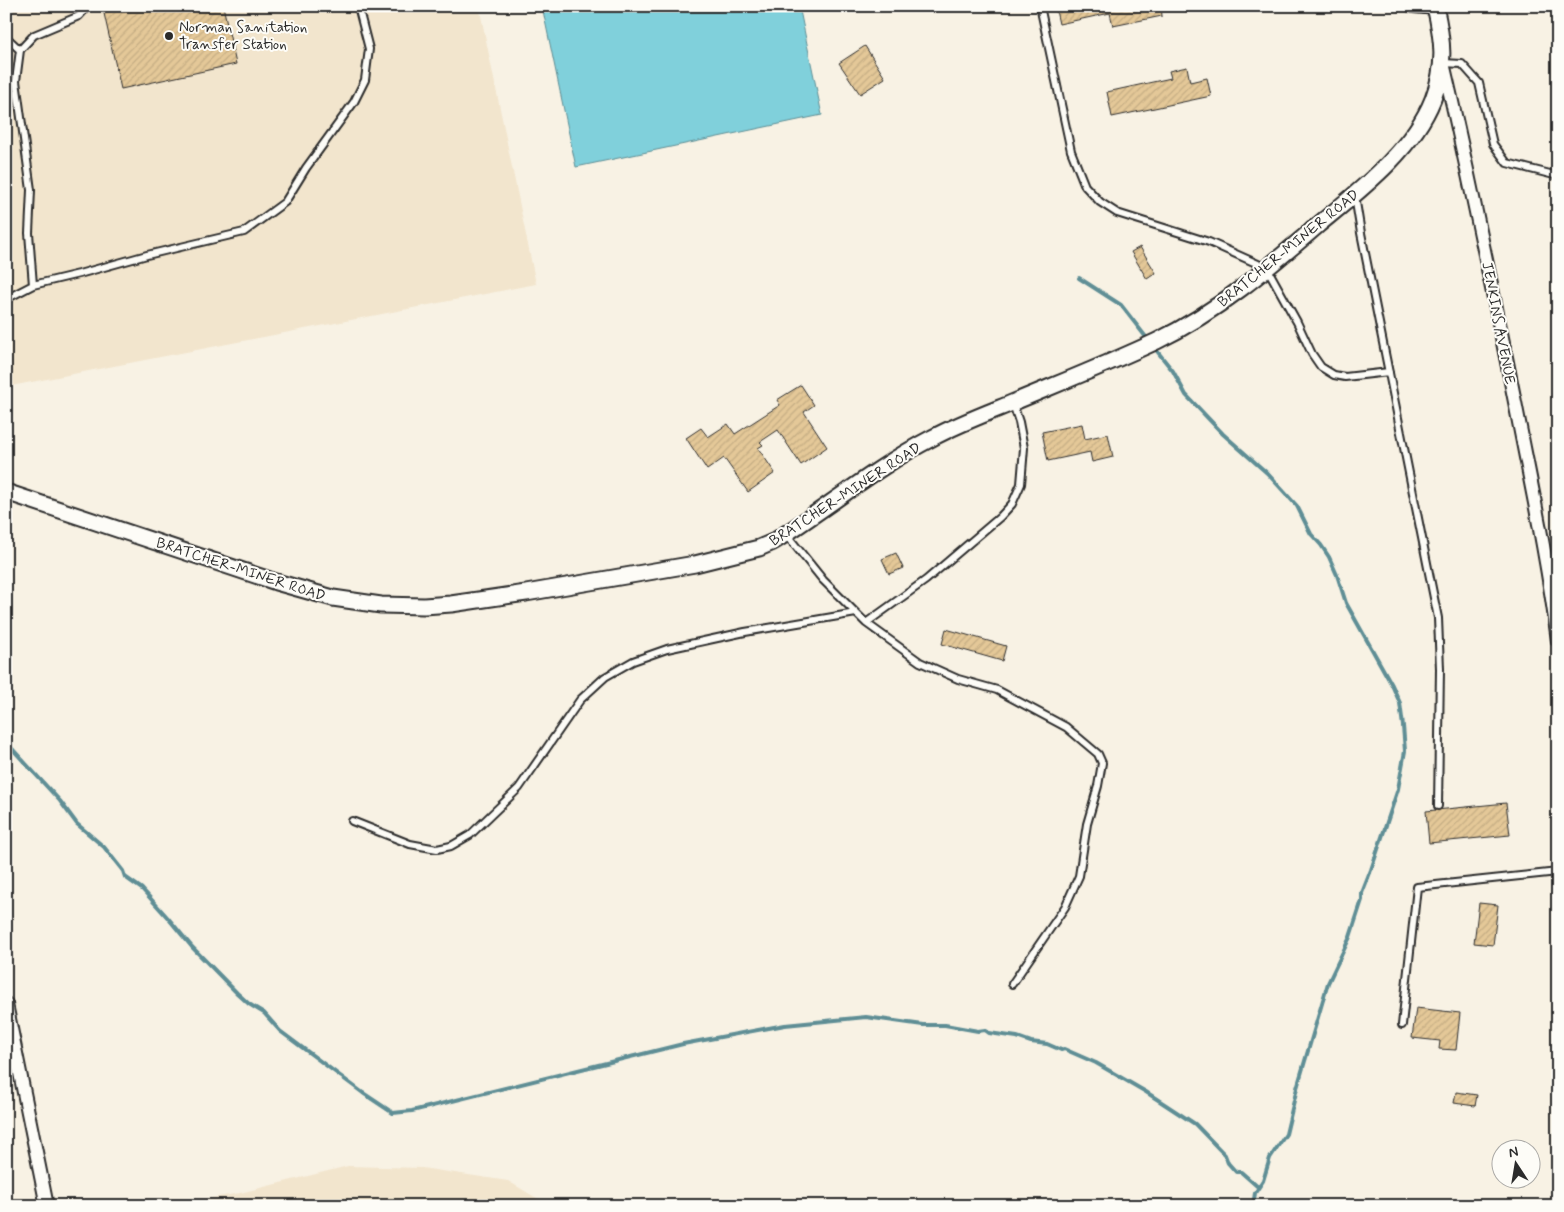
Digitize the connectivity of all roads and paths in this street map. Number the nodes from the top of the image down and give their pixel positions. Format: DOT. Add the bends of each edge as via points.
graph roads {
  1 [pos="88,6"];
  2 [pos="356,6"];
  3 [pos="1040,6"];
  4 [pos="1405,6"];
  5 [pos="1436,9"];
  6 [pos="6,37"];
  7 [pos="20,50"];
  8 [pos="1443,63"];
  9 [pos="1558,176"];
  10 [pos="1354,195"];
  11 [pos="1267,268"];
  12 [pos="33,285"];
  13 [pos="6,299"];
  14 [pos="1388,372"];
  15 [pos="1013,403"];
  16 [pos="6,492"];
  17 [pos="786,534"];
  18 [pos="856,613"];
  19 [pos="866,623"];
  20 [pos="1558,641"];
  21 [pos="1438,806"];
  22 [pos="352,821"];
  23 [pos="1558,872"];
  24 [pos="1012,984"];
  25 [pos="6,1004"];
  26 [pos="1402,1025"];
  27 [pos="47,1206"];
  1 -- 7 [label="lane" via="79,16 34,35"];
  2 -- 12 [label="lane" via="368,49 365,80 354,102 285,202 244,232"];
  3 -- 11 [label="lane" via="1071,151 1085,186 1100,202 1117,213 1209,242"];
  4 -- 5 [label="lane" via="1413,10"];
  5 -- 8 [label="street, JENKINS AVENUE"];
  6 -- 7 [label="lane"];
  7 -- 12 [label="lane" via="16,81 31,190 29,232"];
  8 -- 9 [label="lane" via="1462,64 1479,83 1493,144 1507,163"];
  8 -- 10 [label="street, BRATCHER-MINER ROAD" via="1432,102 1418,125 1397,153"];
  8 -- 20 [label="street, JENKINS AVENUE" via="1489,270"];
  10 -- 11 [label="street, BRATCHER-MINER ROAD"];
  10 -- 14 [label="lane"];
  11 -- 14 [label="lane" via="1321,367 1345,377"];
  11 -- 15 [label="street, BRATCHER-MINER ROAD" via="1209,312 1157,341"];
  12 -- 13 [label="lane"];
  14 -- 21 [label="lane" via="1438,618"];
  15 -- 17 [label="street, BRATCHER-MINER ROAD" via="951,428 913,448"];
  15 -- 19 [label="lane" via="1024,448 1021,484 1012,504 926,580"];
  16 -- 17 [label="street, BRATCHER-MINER ROAD" via="276,582 333,598 381,605 451,604 658,571 759,548"];
  17 -- 18 [label="lane" via="823,580"];
  18 -- 19 [label="lane"];
  18 -- 22 [label="lane" via="667,649 633,661 605,677 580,700 519,788 470,835 451,846 437,849 410,844"];
  19 -- 24 [label="lane" via="920,662 958,679 997,690 1066,727 1098,754 1102,763 1087,824 1080,876 1066,907"];
  23 -- 26 [label="lane" via="1417,887"];
  25 -- 27 [label="street"];
}
